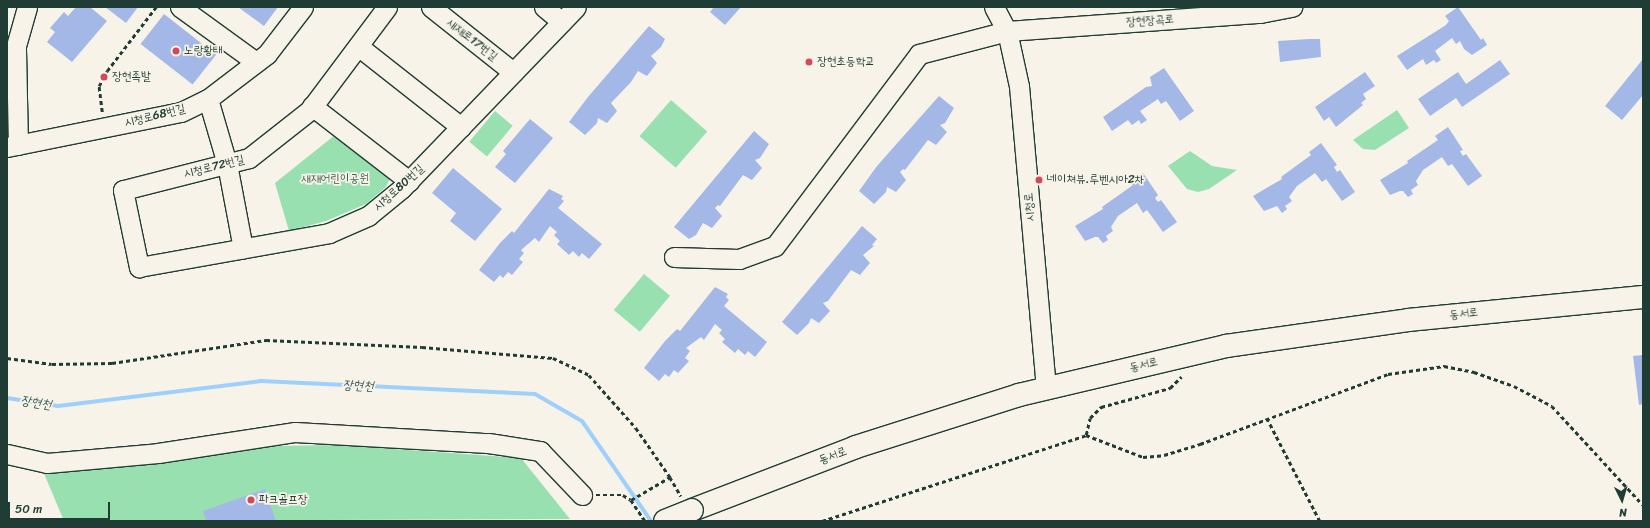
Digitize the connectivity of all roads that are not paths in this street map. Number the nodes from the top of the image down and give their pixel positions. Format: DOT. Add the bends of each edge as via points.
graph roads {
  1 [pos="27,7"];
  2 [pos="180,7"];
  3 [pos="303,7"];
  4 [pos="386,7"];
  5 [pos="431,7"];
  6 [pos="544,7"];
  7 [pos="576,7"];
  8 [pos="994,7"];
  9 [pos="1292,7"];
  10 [pos="562,22"];
  11 [pos="1008,31"];
  12 [pos="358,46"];
  13 [pos="256,62"];
  14 [pos="513,72"];
  15 [pos="208,99"];
  16 [pos="312,106"];
  17 [pos="461,127"];
  18 [pos="12,146"];
  19 [pos="227,164"];
  20 [pos="409,182"];
  21 [pos="243,249"];
  22 [pos="674,257"];
  23 [pos="139,268"];
  24 [pos="1643,297"];
  25 [pos="1046,387"];
  26 [pos="7,454"];
  27 [pos="582,495"];
  28 [pos="665,521"];
  1 -- 18 [label="street" via="16,46"];
  2 -- 13 [label="street"];
  3 -- 13 [label="street, 시청로68번길" via="267,54"];
  4 -- 12 [label="street, 시청로72번길"];
  5 -- 14 [label="street, 새재로17번길"];
  6 -- 10 [label="street"];
  7 -- 10 [label="street, 시청로80번길"];
  8 -- 11 [label="street, 시청로"];
  9 -- 11 [label="street, 장현장곡로" via="1260,13"];
  10 -- 14 [label="street, 시청로80번길"];
  11 -- 22 [label="street, 장현장곡로" via="919,54 775,246 739,259"];
  11 -- 25 [label="street, 시청로" via="1019,86"];
  12 -- 16 [label="street, 시청로72번길"];
  12 -- 17 [label="street"];
  13 -- 15 [label="street, 시청로68번길"];
  14 -- 17 [label="street, 시청로80번길"];
  15 -- 18 [label="street, 시청로68번길" via="181,112"];
  15 -- 19 [label="street"];
  16 -- 19 [label="street, 시청로72번길" via="249,158"];
  16 -- 20 [label="street"];
  17 -- 20 [label="street, 시청로80번길"];
  19 -- 21 [label="street"];
  19 -- 23 [label="street, 시청로72번길" via="123,190"];
  20 -- 21 [label="street, 시청로80번길" via="368,216 329,233"];
  21 -- 23 [label="street, 시청로80번길"];
  24 -- 25 [label="main road, 동서로" via="1408,320 1234,345"];
  25 -- 28 [label="main road, 동서로, bridge" via="856,447"];
  26 -- 27 [label="street" via="47,464 158,453 295,432 488,443 540,451"];
}
